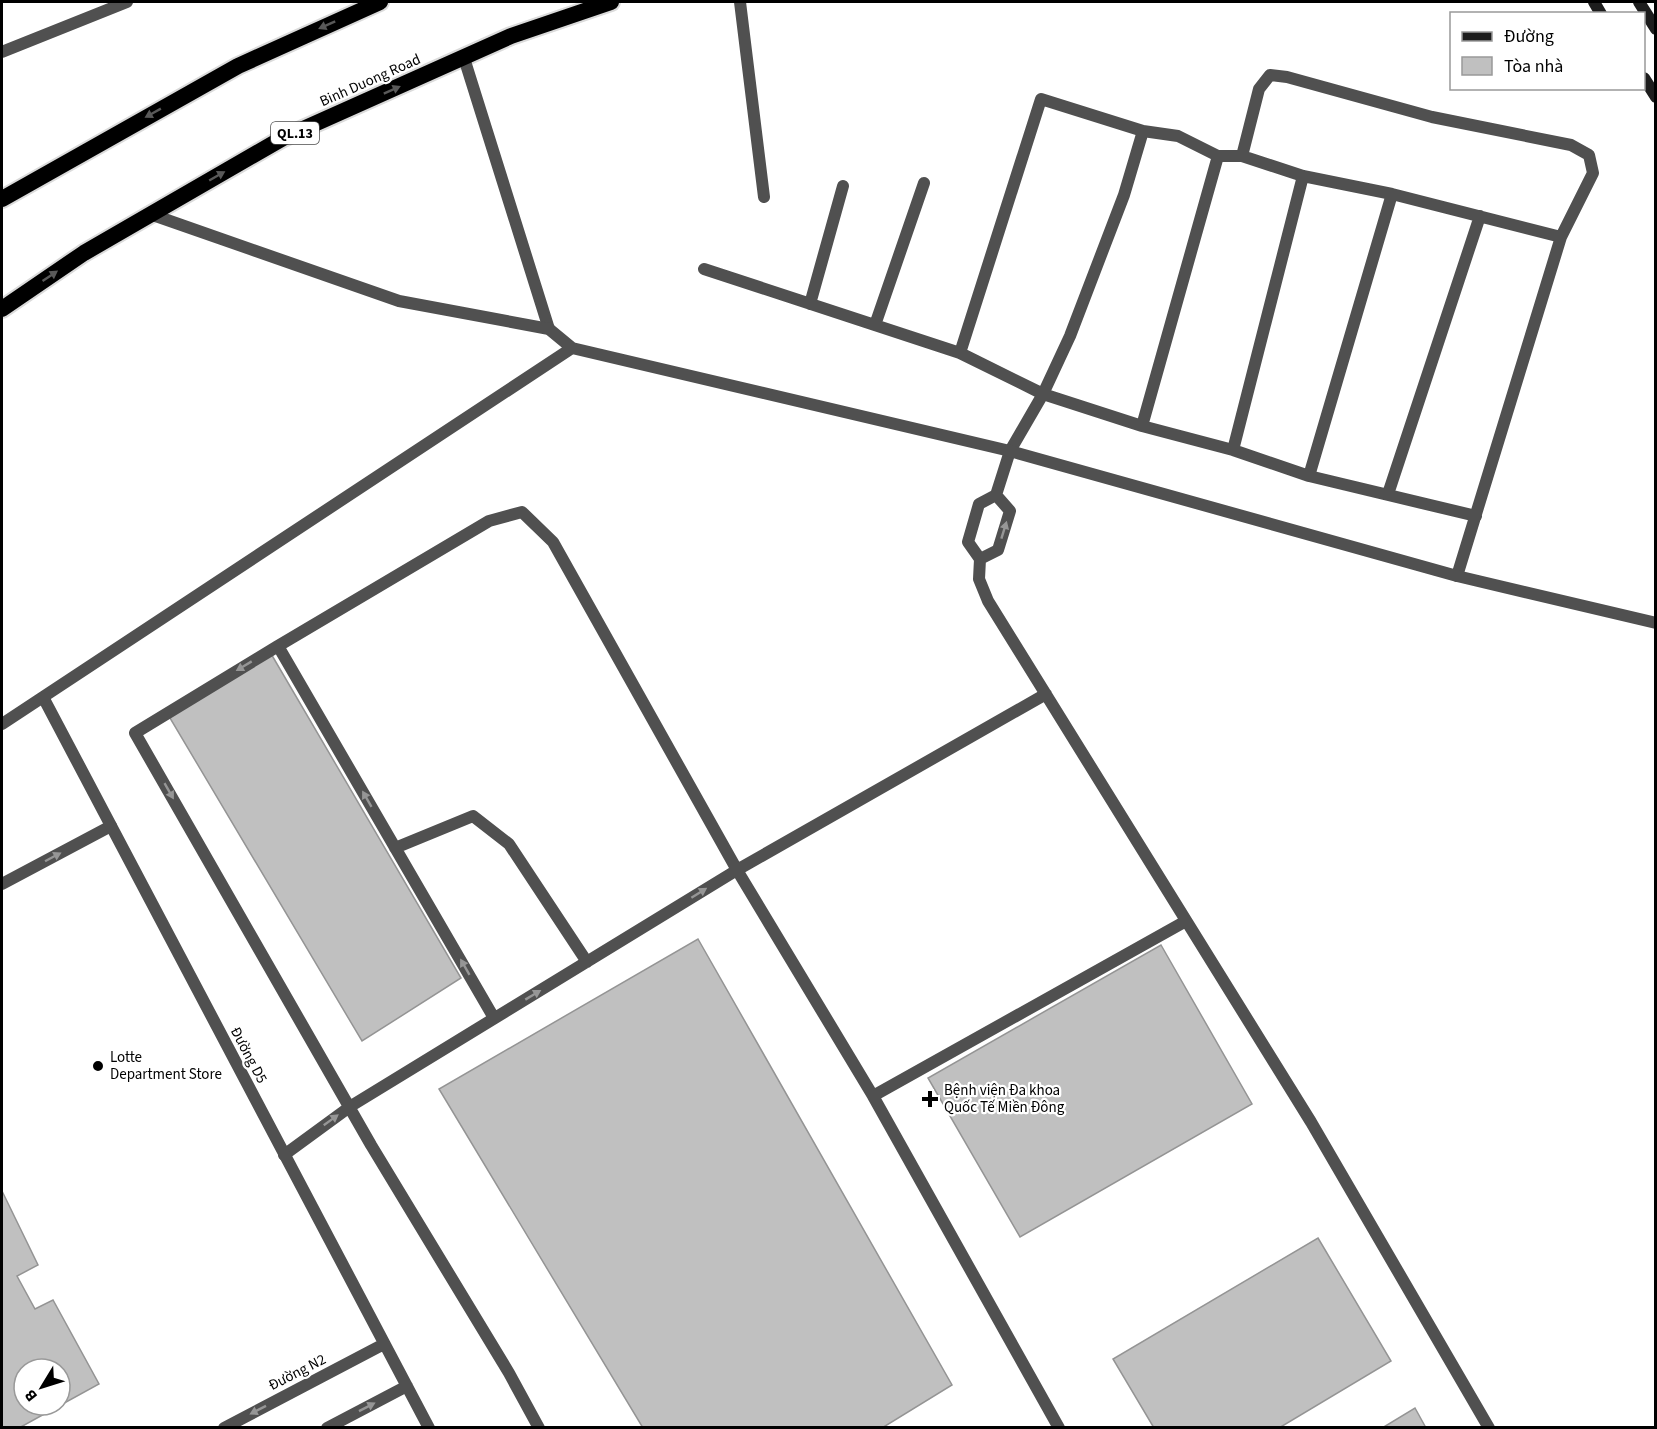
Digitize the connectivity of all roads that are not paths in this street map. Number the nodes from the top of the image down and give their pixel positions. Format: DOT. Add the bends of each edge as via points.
graph roads {
  1 [pos="127,2"];
  2 [pos="380,2"];
  3 [pos="611,2"];
  4 [pos="740,2"];
  5 [pos="1639,2"];
  6 [pos="1656,29"];
  7 [pos="2,52"];
  8 [pos="464,58"];
  9 [pos="1645,80"];
  10 [pos="1656,97"];
  11 [pos="1143,131"];
  12 [pos="1218,156"];
  13 [pos="1242,156"];
  14 [pos="1303,176"];
  15 [pos="924,183"];
  16 [pos="843,186"];
  17 [pos="1392,194"];
  18 [pos="764,197"];
  19 [pos="2,199"];
  20 [pos="150,214"];
  21 [pos="1480,216"];
  22 [pos="1561,237"];
  23 [pos="704,269"];
  24 [pos="810,304"];
  25 [pos="2,309"];
  26 [pos="875,325"];
  27 [pos="549,329"];
  28 [pos="572,348"];
  29 [pos="960,353"];
  30 [pos="1044,394"];
  31 [pos="1142,426"];
  32 [pos="1233,450"];
  33 [pos="1010,451"];
  34 [pos="1309,476"];
  35 [pos="1388,494"];
  36 [pos="996,495"];
  37 [pos="1476,516"];
  38 [pos="980,559"];
  39 [pos="1457,576"];
  40 [pos="1656,622"];
  41 [pos="278,646"];
  42 [pos="1046,694"];
  43 [pos="43,697"];
  44 [pos="2,724"];
  45 [pos="111,826"];
  46 [pos="395,848"];
  47 [pos="737,870"];
  48 [pos="2,884"];
  49 [pos="1186,921"];
  50 [pos="587,962"];
  51 [pos="494,1018"];
  52 [pos="873,1096"];
  53 [pos="351,1106"];
  54 [pos="284,1155"];
  55 [pos="384,1344"];
  56 [pos="407,1386"];
  57 [pos="224,1428"];
  58 [pos="327,1428"];
  59 [pos="429,1428"];
  60 [pos="539,1428"];
  61 [pos="1059,1428"];
  62 [pos="1490,1428"];
  1 -- 7 [label="street"];
  2 -- 19 [label="highway, one-way" via="238,66"];
  3 -- 8 [label="highway, Binh Duong Road / QL.13" via="511,36"];
  4 -- 18 [label="street"];
  5 -- 6 [label="main road"];
  20 -- 8 [label="highway, Binh Duong Road / QL.13, one-way" via="283,138"];
  8 -- 27 [label="street"];
  9 -- 10 [label="main road"];
  11 -- 12 [label="street" via="1178,136"];
  11 -- 29 [label="street" via="1041,99"];
  11 -- 30 [label="street" via="1124,195"];
  12 -- 13 [label="street"];
  12 -- 31 [label="street"];
  13 -- 14 [label="street"];
  13 -- 22 [label="street" via="1259,89 1270,75 1432,117 1571,145 1589,155 1593,174"];
  14 -- 17 [label="street"];
  14 -- 32 [label="street"];
  15 -- 26 [label="street"];
  16 -- 24 [label="street"];
  17 -- 21 [label="street"];
  17 -- 34 [label="street"];
  25 -- 20 [label="highway, Binh Duong Road / QL.13, one-way"];
  20 -- 27 [label="street" via="399,301"];
  21 -- 22 [label="street"];
  21 -- 35 [label="street"];
  22 -- 37 [label="street"];
  23 -- 24 [label="street"];
  24 -- 26 [label="street"];
  26 -- 29 [label="street"];
  27 -- 28 [label="street"];
  28 -- 33 [label="street"];
  28 -- 43 [label="street"];
  29 -- 30 [label="street"];
  30 -- 31 [label="street"];
  30 -- 33 [label="street"];
  31 -- 32 [label="street"];
  32 -- 34 [label="street"];
  33 -- 36 [label="street"];
  33 -- 39 [label="street"];
  34 -- 35 [label="street"];
  35 -- 37 [label="street"];
  36 -- 38 [label="street" via="979,504 968,542"];
  38 -- 36 [label="street, one-way" via="998,550 1010,511"];
  37 -- 39 [label="street"];
  38 -- 42 [label="street" via="979,579 988,601"];
  39 -- 40 [label="street"];
  46 -- 41 [label="street, one-way"];
  41 -- 47 [label="street" via="489,521 522,512 553,542"];
  41 -- 53 [label="street, one-way" via="135,733"];
  42 -- 47 [label="street"];
  42 -- 49 [label="street"];
  43 -- 44 [label="street"];
  43 -- 45 [label="street, Đường D5"];
  48 -- 45 [label="street, one-way"];
  45 -- 54 [label="street, Đường D5"];
  46 -- 50 [label="street" via="473,816 509,843"];
  51 -- 46 [label="street, one-way"];
  50 -- 47 [label="street, one-way"];
  47 -- 52 [label="street"];
  49 -- 52 [label="street"];
  49 -- 62 [label="street" via="1311,1122"];
  51 -- 50 [label="street, one-way"];
  51 -- 53 [label="street"];
  52 -- 61 [label="street"];
  54 -- 53 [label="street, one-way"];
  53 -- 60 [label="street"];
  54 -- 55 [label="street, Đường D5"];
  55 -- 56 [label="street, Đường D5"];
  55 -- 57 [label="street, Đường N2, one-way"];
  58 -- 56 [label="street, one-way"];
  56 -- 59 [label="street, Đường D5"];
}
